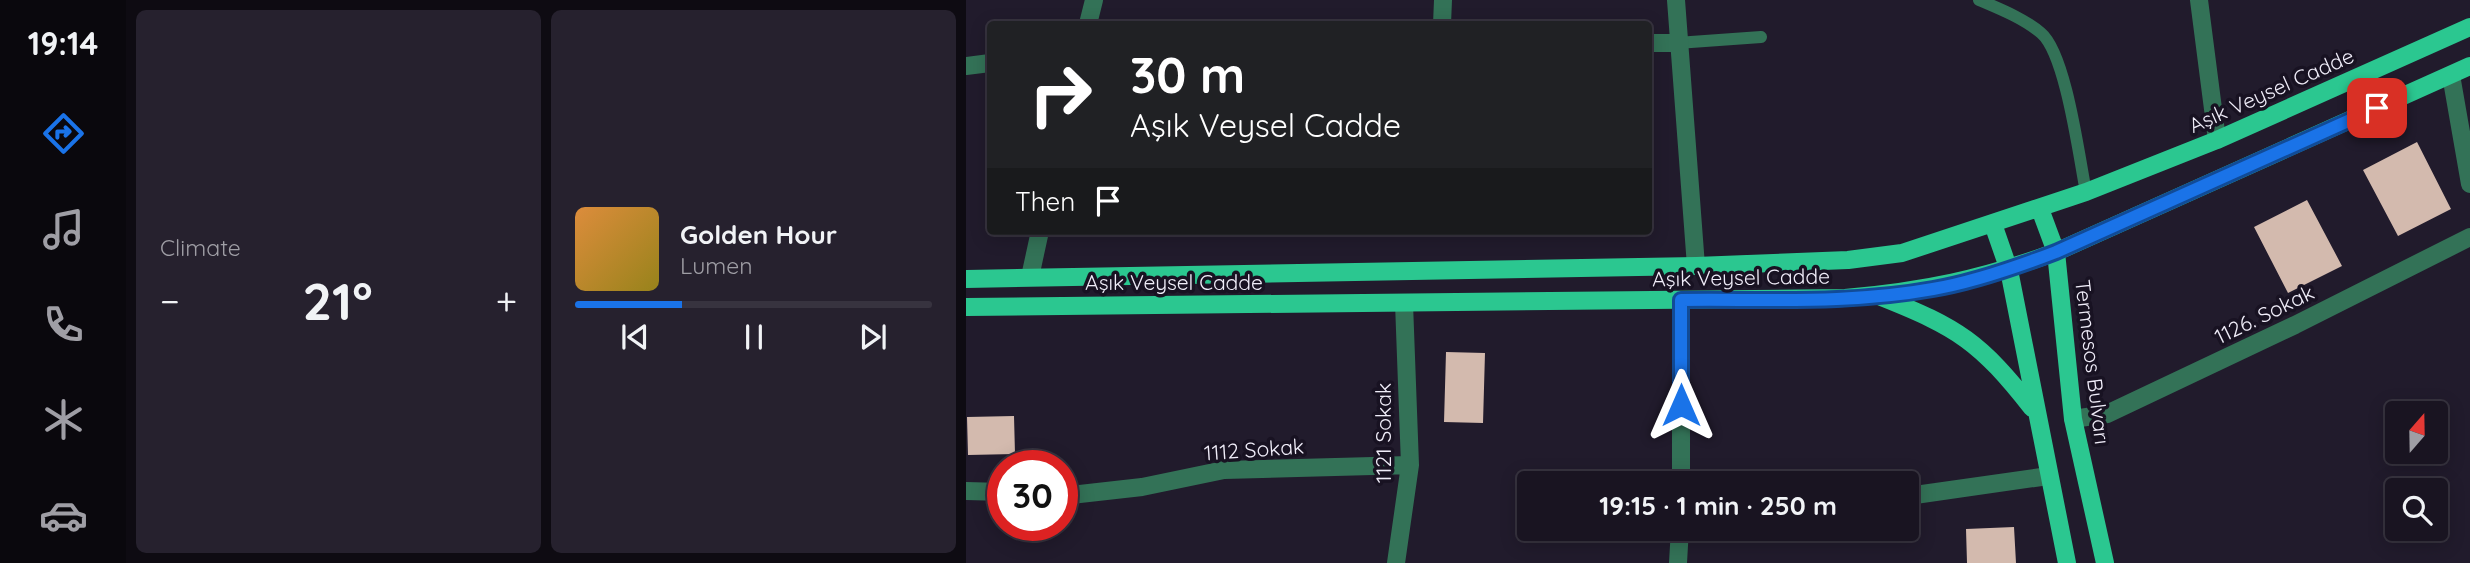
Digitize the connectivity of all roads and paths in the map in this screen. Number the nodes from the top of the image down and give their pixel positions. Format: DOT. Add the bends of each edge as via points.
graph roads {
  1 [pos="1094,0"];
  2 [pos="1443,0"];
  3 [pos="1676,0"];
  4 [pos="1979,0"];
  5 [pos="2199,0"];
  6 [pos="1089,21"];
  7 [pos="1442,21"];
  8 [pos="2470,27"];
  9 [pos="1761,37"];
  10 [pos="1652,43"];
  11 [pos="1677,43"];
  12 [pos="987,63"];
  13 [pos="966,66"];
  14 [pos="2470,66"];
  15 [pos="2451,75"];
  16 [pos="2217,140"];
  17 [pos="2470,184"];
  18 [pos="2087,192"];
  19 [pos="2040,209"];
  20 [pos="1993,224"];
  21 [pos="1039,235"];
  22 [pos="2470,237"];
  23 [pos="2056,252"];
  24 [pos="1696,266"];
  25 [pos="2009,270"];
  26 [pos="1030,277"];
  27 [pos="966,279"];
  28 [pos="1877,295"];
  29 [pos="1681,300"];
  30 [pos="1404,303"];
  31 [pos="966,307"];
  32 [pos="2035,411"];
  33 [pos="2073,419"];
  34 [pos="1410,465"];
  35 [pos="1681,471"];
  36 [pos="2048,476"];
  37 [pos="966,491"];
  38 [pos="987,492"];
  39 [pos="1078,494"];
  40 [pos="1919,494"];
  41 [pos="1679,541"];
  42 [pos="1396,563"];
  43 [pos="1678,563"];
  44 [pos="2067,563"];
  45 [pos="2105,563"];
  1 -- 6 [label="street"];
  2 -- 7 [label="street"];
  3 -- 11 [label="street"];
  4 -- 18 [label="lane" via="2043,34 2062,73"];
  5 -- 16 [label="street"];
  8 -- 16 [label="main road, Aşık Veysel Cadde"];
  9 -- 11 [label="lane"];
  10 -- 11 [label="street"];
  11 -- 24 [label="street"];
  12 -- 13 [label="street"];
  14 -- 15 [label="main road, Aşık Veysel Cadde"];
  15 -- 17 [label="street"];
  15 -- 23 [label="main road, Aşık Veysel Cadde"];
  16 -- 18 [label="main road, Aşık Veysel Cadde"];
  18 -- 19 [label="main road, Aşık Veysel Cadde"];
  19 -- 20 [label="main road, Aşık Veysel Cadde"];
  19 -- 23 [label="main road, Termesos Bulvarı"];
  20 -- 24 [label="main road, Aşık Veysel Cadde" via="1902,253 1848,260"];
  20 -- 25 [label="main road"];
  21 -- 26 [label="street"];
  22 -- 33 [label="street, 1126. Sokak" via="2107,414"];
  23 -- 25 [label="main road, Aşık Veysel Cadde"];
  23 -- 33 [label="main road, Termesos Bulvarı"];
  24 -- 26 [label="main road, Aşık Veysel Cadde"];
  25 -- 28 [label="main road, Aşık Veysel Cadde" via="1934,289"];
  25 -- 32 [label="main road"];
  26 -- 27 [label="main road, Aşık Veysel Cadde"];
  28 -- 29 [label="main road, Aşık Veysel Cadde"];
  28 -- 32 [label="main road" via="1936,318 1962,334 1996,362"];
  29 -- 30 [label="main road, Aşık Veysel Cadde"];
  29 -- 35 [label="street"];
  30 -- 31 [label="main road, Aşık Veysel Cadde"];
  30 -- 34 [label="street, 1121 Sokak"];
  32 -- 36 [label="main road"];
  33 -- 45 [label="main road, Termesos Bulvarı"];
  34 -- 39 [label="street, 1112 Sokak" via="1224,471"];
  34 -- 42 [label="street, 1121 Sokak"];
  36 -- 40 [label="street"];
  36 -- 44 [label="main road"];
  37 -- 38 [label="street"];
  41 -- 43 [label="street"];
}
